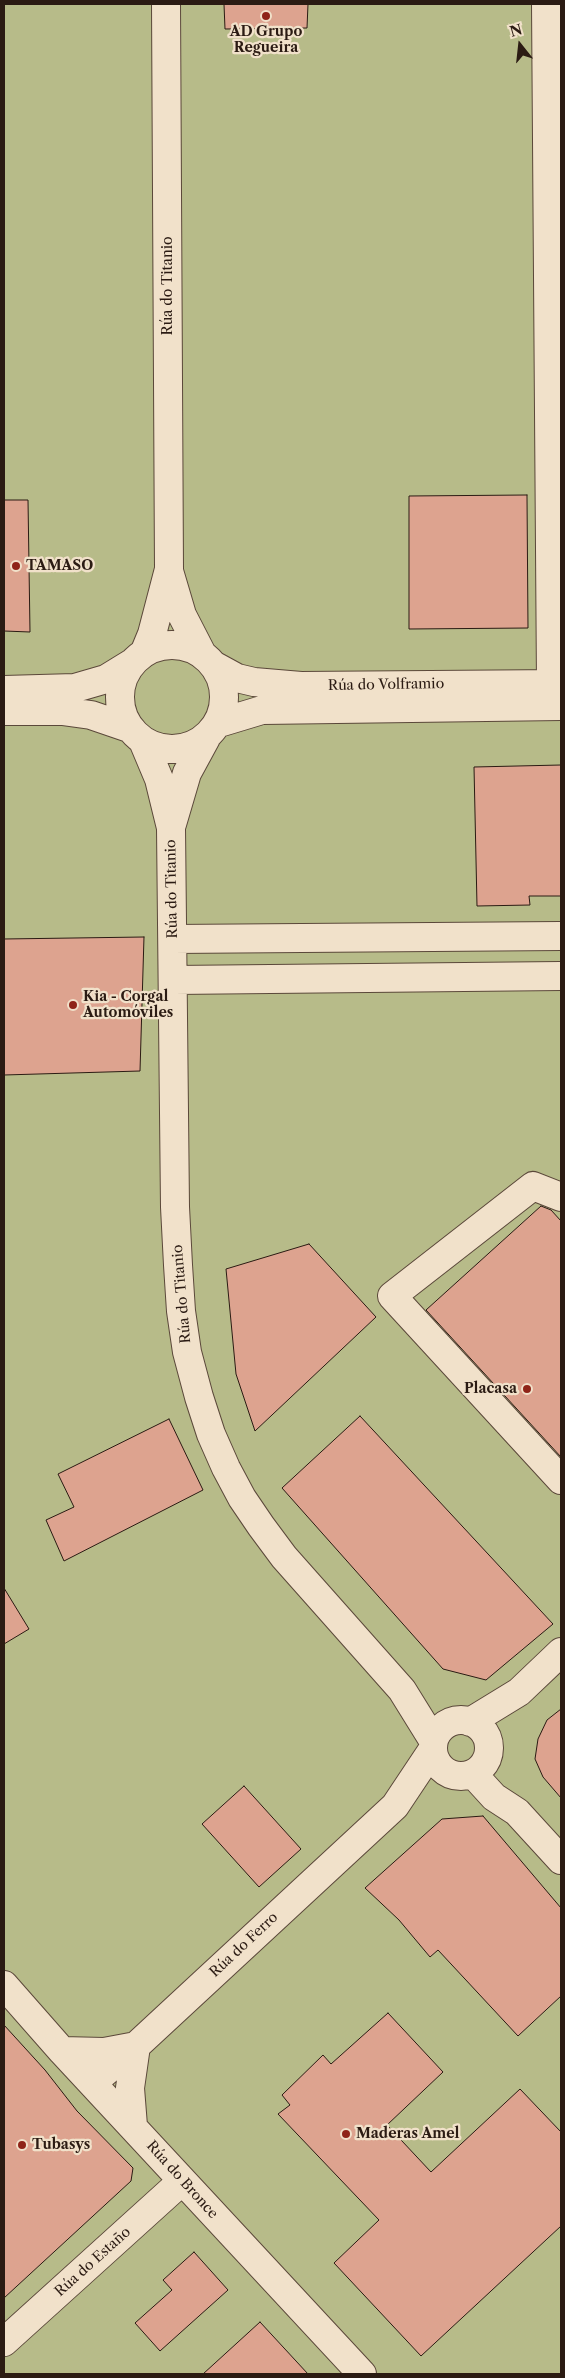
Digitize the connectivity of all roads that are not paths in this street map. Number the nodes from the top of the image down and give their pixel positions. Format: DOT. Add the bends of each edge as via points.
graph roads {
  1 [pos="166,4"];
  2 [pos="546,4"];
  3 [pos="169,569"];
  4 [pos="138,657"];
  5 [pos="208,659"];
  6 [pos="4,690"];
  7 [pos="558,691"];
  8 [pos="4,711"];
  9 [pos="213,730"];
  10 [pos="136,735"];
  11 [pos="171,828"];
  12 [pos="561,936"];
  13 [pos="173,939"];
  14 [pos="561,976"];
  15 [pos="174,980"];
  16 [pos="561,1197"];
  17 [pos="561,1480"];
  18 [pos="561,1652"];
  19 [pos="402,1690"];
  20 [pos="519,1692"];
  21 [pos="462,1721"];
  22 [pos="433,1745"];
  23 [pos="489,1749"];
  24 [pos="464,1775"];
  25 [pos="395,1806"];
  26 [pos="516,1812"];
  27 [pos="561,1860"];
  28 [pos="4,1985"];
  29 [pos="136,2046"];
  30 [pos="62,2052"];
  31 [pos="92,2083"];
  32 [pos="133,2126"];
  33 [pos="182,2181"];
  34 [pos="4,2342"];
  35 [pos="362,2374"];
  1 -- 3 [label="street, Rúa do Titanio"];
  2 -- 7 [label="street"];
  3 -- 4 [label="street" via="152,634"];
  3 -- 5 [label="street" via="182,615"];
  4 -- 5 [label="street" via="163,644 181,645"];
  4 -- 6 [label="street" via="106,679 75,688"];
  4 -- 10 [label="street" via="122,679 119,696 122,714"];
  5 -- 7 [label="street, Rúa do Volframio" via="237,678 254,682 301,686"];
  5 -- 9 [label="street" via="223,686 224,705"];
  7 -- 9 [label="street, Rúa do Volframio" via="262,710"];
  8 -- 10 [label="street" via="62,711 90,715"];
  9 -- 10 [label="street" via="190,747 175,750 156,747"];
  9 -- 11 [label="street" via="187,773"];
  10 -- 11 [label="street" via="160,779"];
  11 -- 13 [label="street, Rúa do Titanio"];
  12 -- 13 [label="street"];
  13 -- 15 [label="street, Rúa do Titanio"];
  14 -- 15 [label="street"];
  15 -- 19 [label="street, Rúa do Titanio" via="178,1265 183,1327 199,1397 226,1468 261,1526 284,1557"];
  16 -- 17 [label="street" via="533,1186 392,1296"];
  18 -- 20 [label="street"];
  19 -- 21 [label="street, Rúa do Titanio"];
  19 -- 22 [label="street, Rúa do Titanio"];
  20 -- 21 [label="street"];
  20 -- 23 [label="street"];
  21 -- 22 [label="street" via="439,1730"];
  21 -- 23 [label="street" via="483,1729"];
  22 -- 24 [label="street" via="436,1761 443,1770"];
  22 -- 25 [label="street, Rúa do Ferro"];
  23 -- 24 [label="street" via="486,1761"];
  23 -- 26 [label="street"];
  24 -- 25 [label="street, Rúa do Ferro" via="426,1788"];
  24 -- 26 [label="street"];
  25 -- 29 [label="street, Rúa do Ferro"];
  26 -- 27 [label="street"];
  28 -- 30 [label="street, Rúa do Bronce"];
  29 -- 30 [label="street" via="104,2052"];
  29 -- 31 [label="street, Rúa do Ferro"];
  29 -- 32 [label="street" via="130,2088"];
  30 -- 31 [label="street, Rúa do Bronce"];
  31 -- 32 [label="street, Rúa do Bronce"];
  32 -- 33 [label="street, Rúa do Bronce"];
  33 -- 34 [label="street, Rúa do Estaño"];
  33 -- 35 [label="street, Rúa do Bronce"];
}
